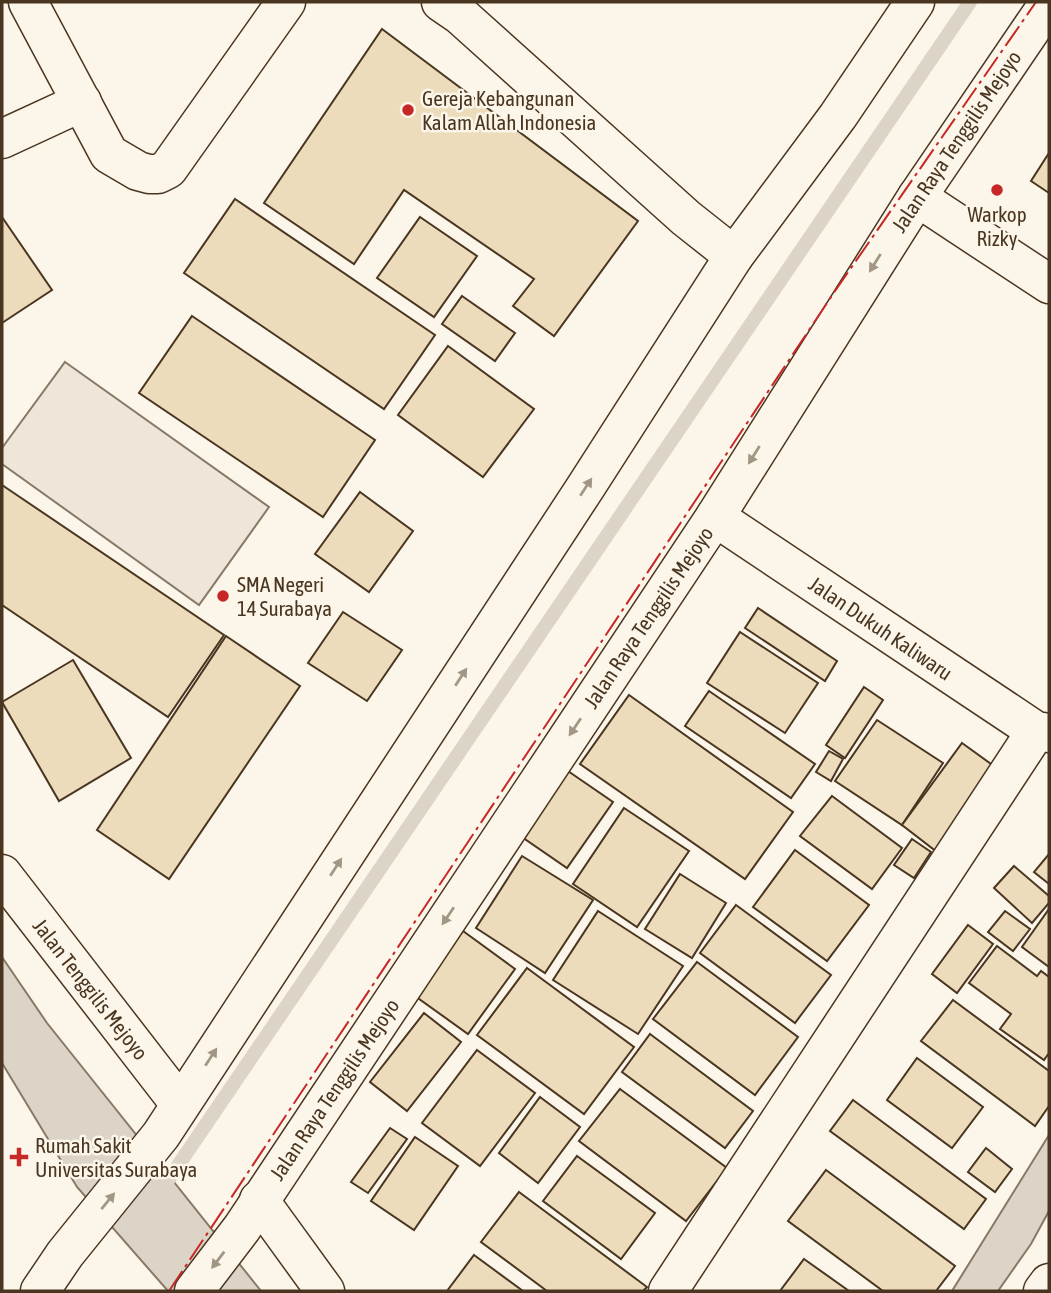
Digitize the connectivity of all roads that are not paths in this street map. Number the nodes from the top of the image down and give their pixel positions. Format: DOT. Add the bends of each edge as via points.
graph roads {
  1 [pos="28,2"];
  2 [pos="286,2"];
  3 [pos="441,2"];
  4 [pos="915,2"];
  5 [pos="1049,3"];
  6 [pos="82,102"];
  7 [pos="2,139"];
  8 [pos="917,197"];
  9 [pos="734,256"];
  10 [pos="1049,284"];
  11 [pos="715,517"];
  12 [pos="1043,732"];
  13 [pos="2,874"];
  14 [pos="171,1120"];
  15 [pos="251,1214"];
  16 [pos="1049,1283"];
  17 [pos="40,1291"];
  18 [pos="194,1291"];
  19 [pos="325,1291"];
  20 [pos="668,1291"];
  21 [pos="1043,1291"];
  1 -- 6 [label="street"];
  2 -- 6 [label="street" via="168,169 158,174 138,171 109,154"];
  3 -- 9 [label="street"];
  4 -- 9 [label="street"];
  5 -- 8 [label="street, Jalan Raya Tenggilis Mejoyo"];
  6 -- 7 [label="street"];
  8 -- 10 [label="street"];
  8 -- 11 [label="street, Jalan Raya Tenggilis Mejoyo, one-way"];
  14 -- 9 [label="street, one-way"];
  11 -- 12 [label="street, Jalan Dukuh Kaliwaru"];
  11 -- 15 [label="street, Jalan Raya Tenggilis Mejoyo, one-way"];
  12 -- 20 [label="street"];
  13 -- 14 [label="street, Jalan Tenggilis Mejoyo"];
  17 -- 14 [label="street, one-way"];
  15 -- 18 [label="street, Jalan Raya Tenggilis Mejoyo, one-way"];
  15 -- 19 [label="street"];
  16 -- 21 [label="street"];
}
